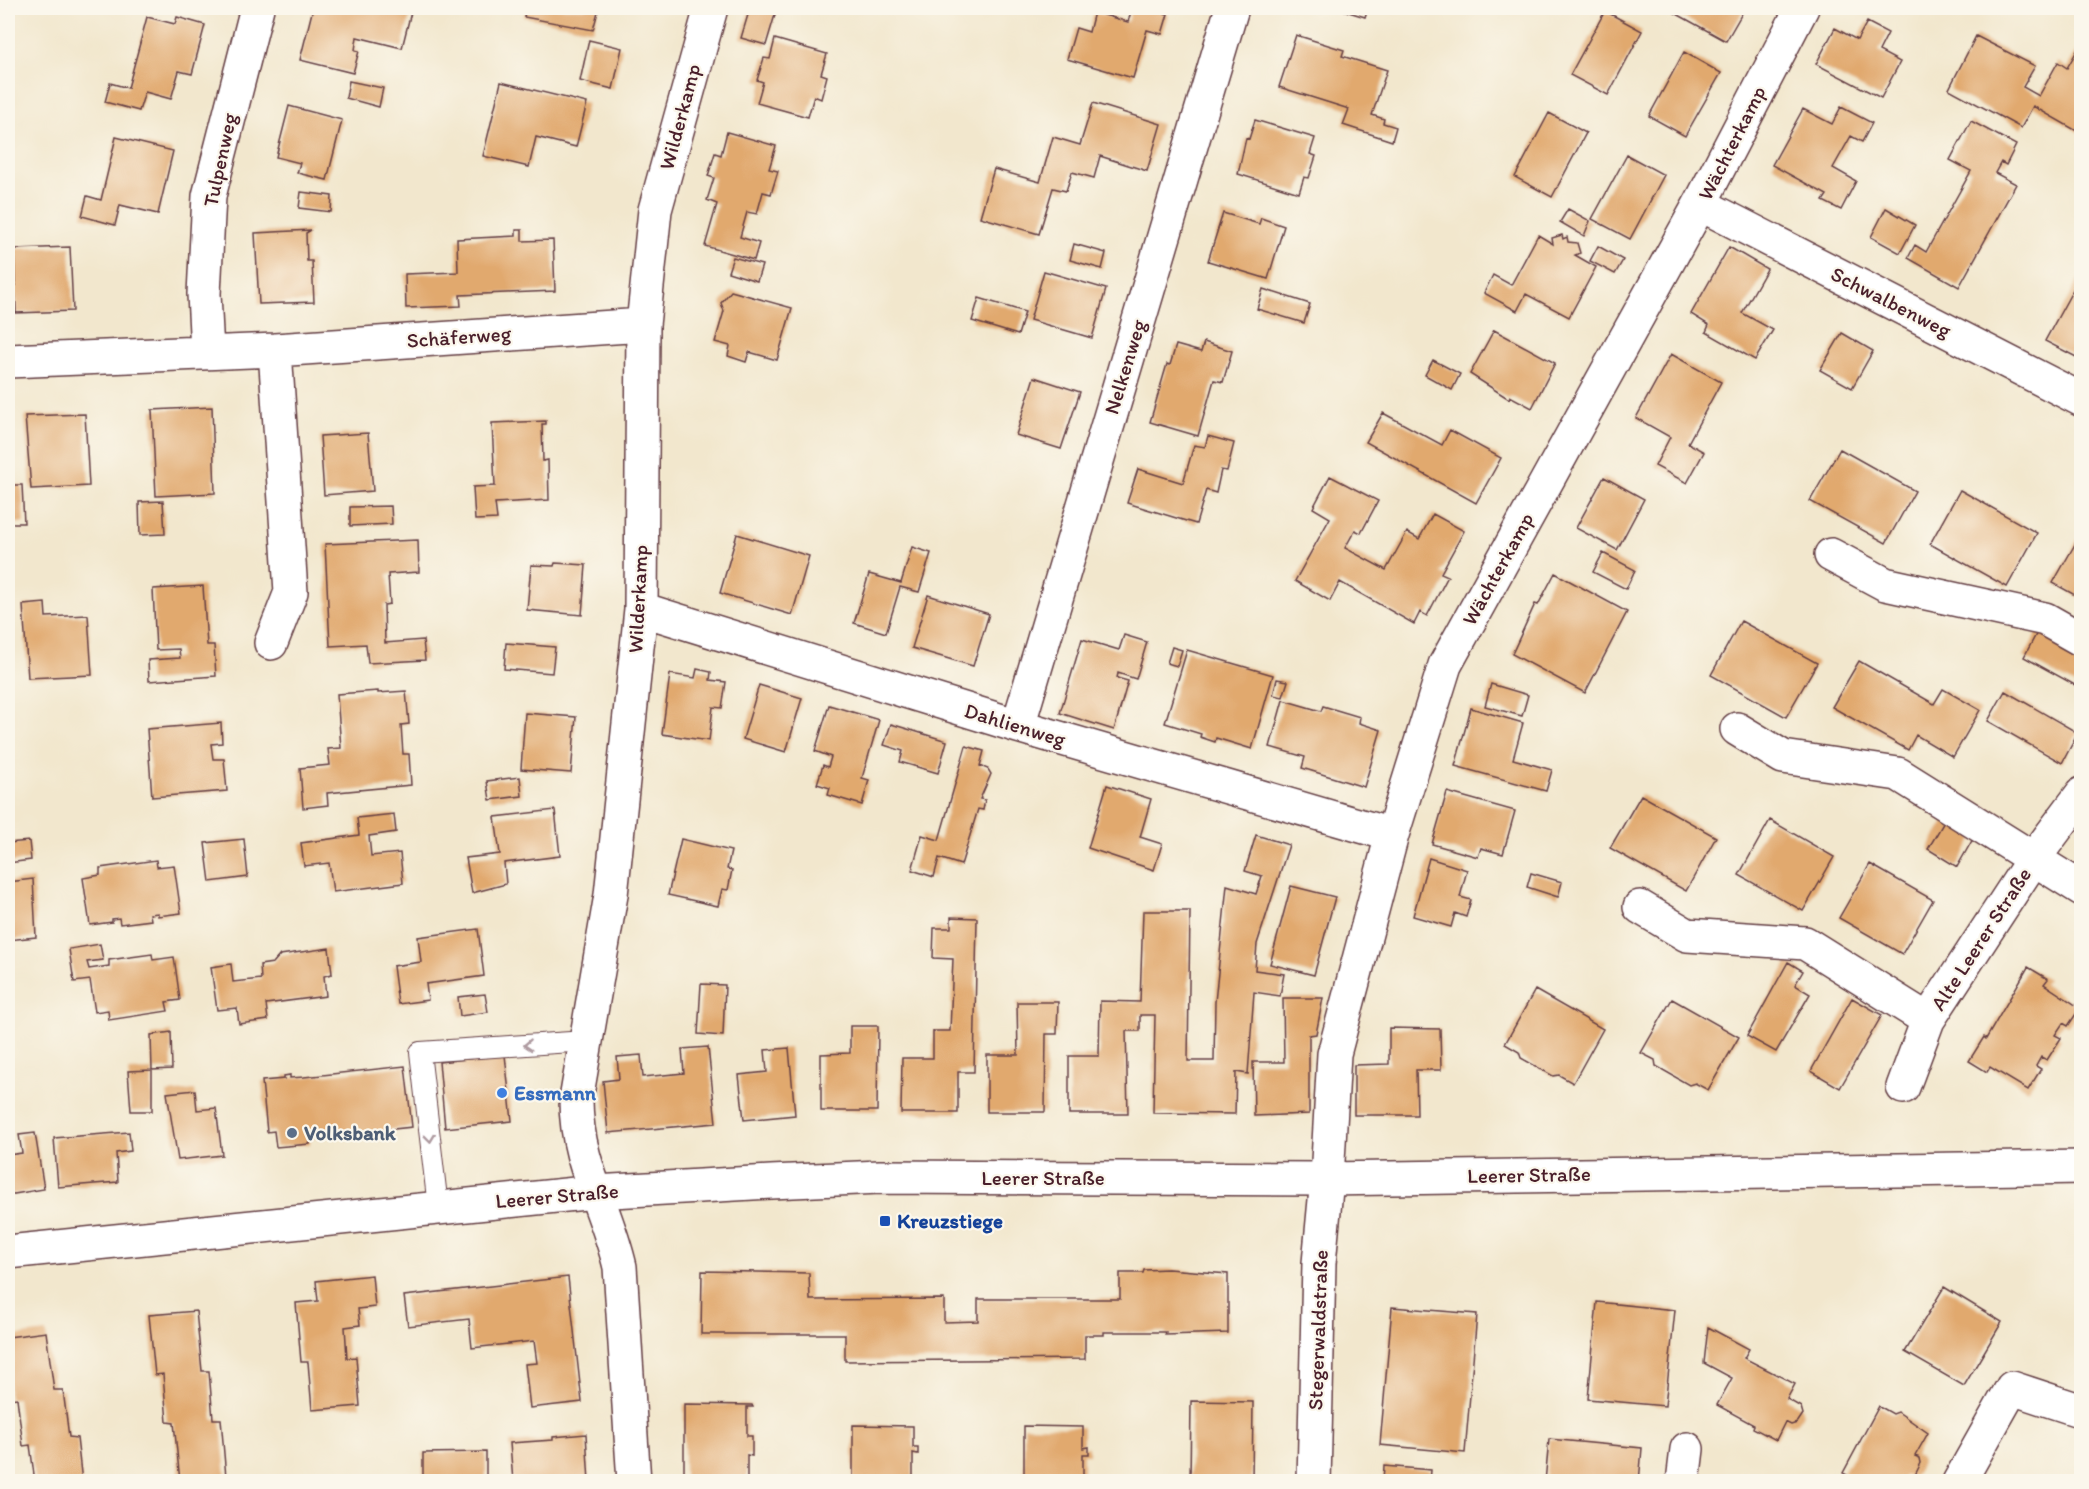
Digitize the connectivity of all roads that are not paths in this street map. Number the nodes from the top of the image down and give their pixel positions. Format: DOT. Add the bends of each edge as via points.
graph roads {
  1 [pos="257,8"];
  2 [pos="711,8"];
  3 [pos="1232,8"];
  4 [pos="1802,8"];
  5 [pos="1700,204"];
  6 [pos="643,325"];
  7 [pos="275,350"];
  8 [pos="207,352"];
  9 [pos="8,361"];
  10 [pos="2082,400"];
  11 [pos="1831,555"];
  12 [pos="641,609"];
  13 [pos="2082,640"];
  14 [pos="271,643"];
  15 [pos="1018,726"];
  16 [pos="1737,729"];
  17 [pos="2082,794"];
  18 [pos="1392,835"];
  19 [pos="2034,858"];
  20 [pos="2082,888"];
  21 [pos="1640,907"];
  22 [pos="1928,1020"];
  23 [pos="586,1041"];
  24 [pos="1903,1087"];
  25 [pos="2082,1167"];
  26 [pos="1327,1179"];
  27 [pos="595,1191"];
  28 [pos="438,1207"];
  29 [pos="8,1252"];
  30 [pos="2082,1412"];
  31 [pos="1687,1449"];
  32 [pos="634,1482"];
  33 [pos="1314,1482"];
  34 [pos="1683,1482"];
  35 [pos="1959,1482"];
  1 -- 8 [label="street, Tulpenweg" via="208,196 204,294"];
  2 -- 6 [label="street, Wilderkamp" via="655,210"];
  3 -- 15 [label="street, Nelkenweg"];
  4 -- 5 [label="street, Wächterkamp"];
  5 -- 10 [label="street, Schwalbenweg"];
  5 -- 18 [label="street, Wächterkamp" via="1445,665"];
  6 -- 7 [label="street, Schäferweg"];
  6 -- 12 [label="street, Wilderkamp"];
  7 -- 8 [label="street, Schäferweg"];
  7 -- 14 [label="street" via="291,592"];
  8 -- 9 [label="street, Schäferweg"];
  11 -- 13 [label="street" via="1885,584 2045,619"];
  12 -- 15 [label="street, Dahlienweg"];
  12 -- 23 [label="street, Wilderkamp" via="611,895"];
  15 -- 18 [label="street, Dahlienweg"];
  16 -- 19 [label="street, Alte Leerer Straße" via="1783,757 1898,774"];
  17 -- 19 [label="street, Alte Leerer Straße"];
  18 -- 26 [label="street, Wächterkamp" via="1334,1054"];
  19 -- 20 [label="street, Alte Leerer Straße"];
  19 -- 22 [label="street, Alte Leerer Straße"];
  21 -- 22 [label="street, Alte Leerer Straße" via="1687,935 1805,943"];
  22 -- 24 [label="street, Alte Leerer Straße"];
  23 -- 27 [label="street, Wilderkamp" via="576,1100 576,1128"];
  23 -- 28 [label="lane, one-way" via="420,1052"];
  25 -- 26 [label="street, Leerer Straße"];
  26 -- 27 [label="street, Leerer Straße" via="880,1177"];
  26 -- 33 [label="street, Stegerwaldstraße" via="1319,1263"];
  27 -- 28 [label="street, Leerer Straße"];
  27 -- 32 [label="street" via="620,1268"];
  28 -- 29 [label="street, Leerer Straße"];
  30 -- 35 [label="street" via="2012,1388"];
  31 -- 34 [label="street"];
}
